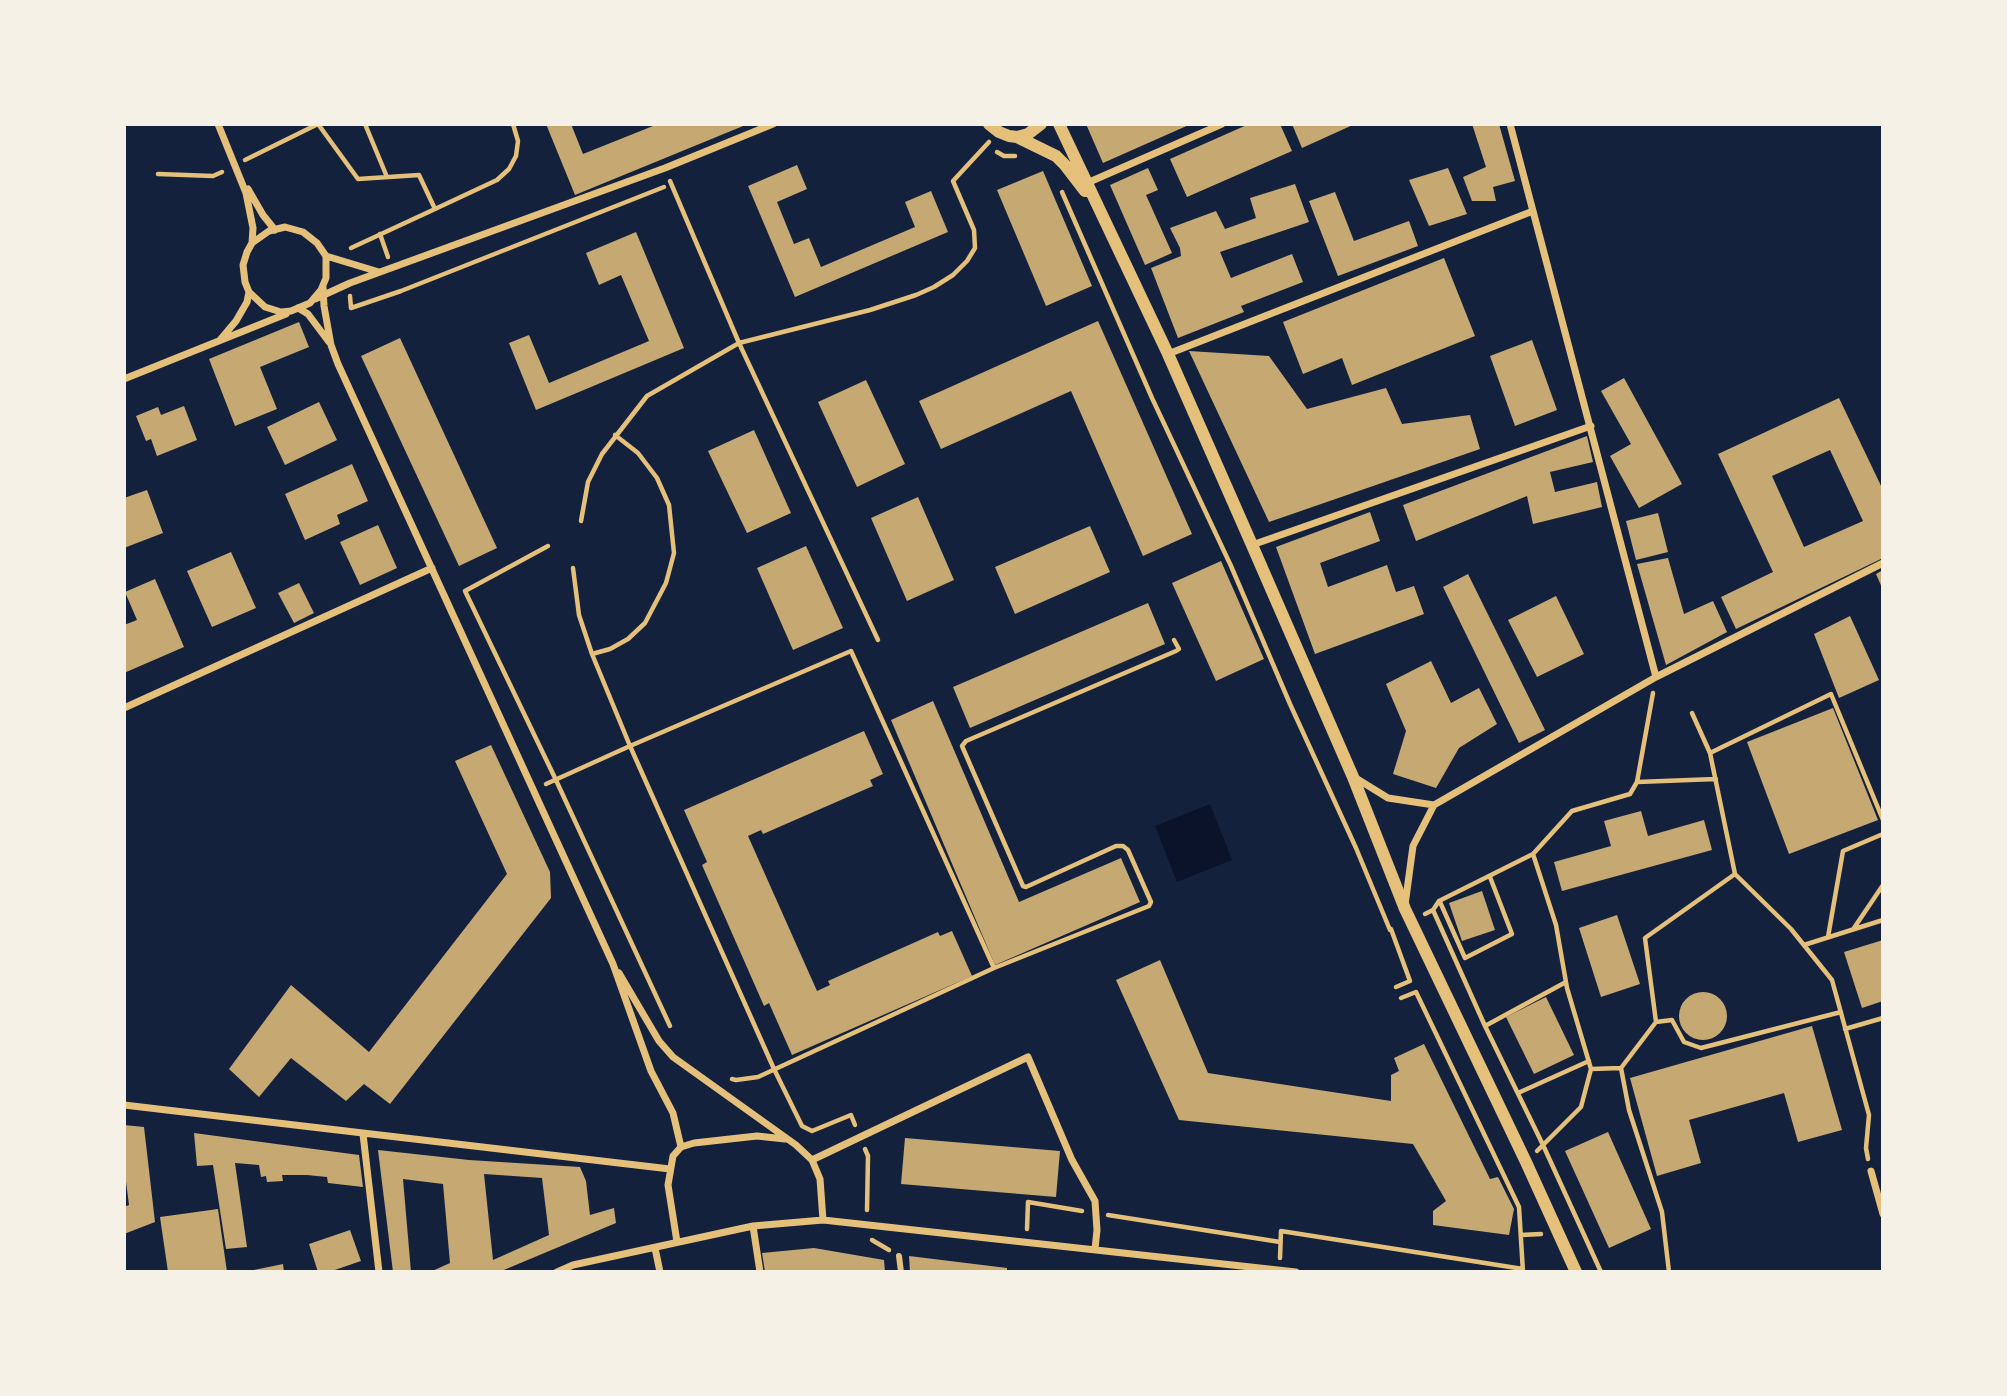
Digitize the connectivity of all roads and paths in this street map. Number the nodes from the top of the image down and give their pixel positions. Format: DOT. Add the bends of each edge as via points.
graph roads {
  1 [pos="218,124"];
  2 [pos="318,124"];
  3 [pos="365,124"];
  4 [pos="513,124"];
  5 [pos="773,124"];
  6 [pos="1041,124"];
  7 [pos="1059,124"];
  8 [pos="1222,124"];
  9 [pos="1510,124"];
  10 [pos="758,127"];
  11 [pos="994,128"];
  12 [pos="1017,137"];
  13 [pos="987,145"];
  14 [pos="1025,159"];
  15 [pos="236,165"];
  16 [pos="665,168"];
  17 [pos="158,174"];
  18 [pos="387,177"];
  19 [pos="1087,183"];
  20 [pos="1060,189"];
  21 [pos="1533,211"];
  22 [pos="1102,214"];
  23 [pos="275,229"];
  24 [pos="252,243"];
  25 [pos="326,256"];
  26 [pos="380,272"];
  27 [pos="323,287"];
  28 [pos="249,292"];
  29 [pos="324,296"];
  30 [pos="315,299"];
  31 [pos="295,310"];
  32 [pos="218,343"];
  33 [pos="739,343"];
  34 [pos="331,345"];
  35 [pos="1168,354"];
  36 [pos="124,379"];
  37 [pos="1591,426"];
  38 [pos="615,435"];
  39 [pos="581,521"];
  40 [pos="1252,545"];
  41 [pos="548,547"];
  42 [pos="1883,563"];
  43 [pos="432,568"];
  44 [pos="573,568"];
  45 [pos="465,591"];
  46 [pos="446,600"];
  47 [pos="878,640"];
  48 [pos="1174,640"];
  49 [pos="592,654"];
  50 [pos="1656,677"];
  51 [pos="124,708"];
  52 [pos="1692,713"];
  53 [pos="630,746"];
  54 [pos="1710,753"];
  55 [pos="1353,777"];
  56 [pos="555,778"];
  57 [pos="1716,779"];
  58 [pos="1637,782"];
  59 [pos="533,791"];
  60 [pos="1434,805"];
  61 [pos="1883,820"];
  62 [pos="1883,834"];
  63 [pos="1533,854"];
  64 [pos="1735,874"];
  65 [pos="1490,877"];
  66 [pos="1883,886"];
  67 [pos="1439,901"];
  68 [pos="1433,911"];
  69 [pos="1407,915"];
  70 [pos="1883,920"];
  71 [pos="1854,929"];
  72 [pos="1390,930"];
  73 [pos="1828,937"];
  74 [pos="1804,945"];
  75 [pos="613,964"];
  76 [pos="994,968"];
  77 [pos="1566,982"];
  78 [pos="1396,987"];
  79 [pos="1401,998"];
  80 [pos="1841,1012"];
  81 [pos="1883,1018"];
  82 [pos="1656,1022"];
  83 [pos="1485,1026"];
  84 [pos="1845,1029"];
  85 [pos="674,1034"];
  86 [pos="1589,1061"];
  87 [pos="1621,1068"];
  88 [pos="774,1069"];
  89 [pos="1591,1069"];
  90 [pos="727,1078"];
  91 [pos="1518,1093"];
  92 [pos="124,1105"];
  93 [pos="363,1134"];
  94 [pos="786,1139"];
  95 [pos="1543,1145"];
  96 [pos="681,1147"];
  97 [pos="812,1160"];
  98 [pos="1526,1162"];
  99 [pos="670,1169"];
  100 [pos="1871,1171"];
  101 [pos="1096,1213"];
  102 [pos="1883,1214"];
  103 [pos="823,1220"];
  104 [pos="752,1226"];
  105 [pos="677,1242"];
  106 [pos="1026,1242"];
  107 [pos="1280,1242"];
  108 [pos="655,1248"];
  109 [pos="1095,1249"];
  110 [pos="899,1256"];
  111 [pos="574,1268"];
  112 [pos="1280,1270"];
  113 [pos="1523,1270"];
  114 [pos="379,1272"];
  115 [pos="557,1272"];
  116 [pos="660,1272"];
  117 [pos="760,1272"];
  118 [pos="901,1272"];
  119 [pos="1296,1272"];
  120 [pos="1576,1272"];
  121 [pos="1601,1272"];
  122 [pos="1669,1272"];
  1 -- 15 [label="street"];
  2 -- 15 [label="path"];
  2 -- 18 [label="path" via="358,179"];
  3 -- 18 [label="path"];
  4 -- 18 [label="path" via="518,141 509,169 497,180 435,209 419,175"];
  5 -- 10 [label="street"];
  6 -- 12 [label="street"];
  7 -- 19 [label="street"];
  8 -- 19 [label="street"];
  9 -- 21 [label="street"];
  10 -- 16 [label="street"];
  11 -- 12 [label="street"];
  11 -- 13 [label="path"];
  12 -- 22 [label="street" via="1056,156"];
  13 -- 14 [label="path" via="1004,156"];
  13 -- 33 [label="path" via="953,181 974,230 975,248 953,275 934,288 870,310"];
  15 -- 17 [label="path" via="213,176"];
  15 -- 23 [label="street" via="255,203"];
  15 -- 24 [label="street" via="251,213"];
  16 -- 26 [label="street"];
  16 -- 33 [label="path"];
  19 -- 22 [label="street"];
  20 -- 72 [label="path"];
  21 -- 35 [label="street"];
  21 -- 37 [label="street"];
  22 -- 35 [label="street"];
  23 -- 24 [label="street"];
  23 -- 25 [label="street" via="303,232"];
  24 -- 28 [label="street" via="243,265"];
  25 -- 26 [label="street"];
  25 -- 27 [label="street"];
  26 -- 29 [label="street"];
  27 -- 29 [label="street"];
  27 -- 30 [label="street"];
  28 -- 31 [label="street" via="265,307"];
  28 -- 32 [label="street" via="236,321"];
  29 -- 30 [label="street"];
  29 -- 34 [label="street"];
  30 -- 31 [label="street"];
  31 -- 32 [label="street"];
  31 -- 34 [label="street" via="308,314"];
  32 -- 36 [label="street"];
  33 -- 38 [label="path" via="647,396"];
  33 -- 47 [label="path"];
  34 -- 43 [label="street"];
  35 -- 40 [label="street"];
  37 -- 40 [label="street"];
  37 -- 50 [label="street"];
  38 -- 39 [label="path" via="588,482"];
  38 -- 49 [label="path" via="638,453 657,478 670,505 674,553 666,583 645,623 628,639"];
  40 -- 55 [label="street"];
  41 -- 45 [label="path"];
  42 -- 50 [label="street"];
  43 -- 46 [label="street"];
  43 -- 51 [label="street"];
  44 -- 49 [label="path" via="579,615"];
  45 -- 46 [label="path"];
  45 -- 56 [label="path"];
  46 -- 59 [label="street"];
  48 -- 76 [label="path" via="1176,651 962,744 1023,886 1123,846 1152,902"];
  49 -- 53 [label="path"];
  50 -- 58 [label="path"];
  50 -- 60 [label="street"];
  52 -- 54 [label="path"];
  53 -- 56 [label="path"];
  53 -- 76 [label="path" via="851,651"];
  53 -- 88 [label="path"];
  54 -- 57 [label="path"];
  54 -- 61 [label="path" via="1831,694"];
  55 -- 60 [label="street" via="1388,798"];
  55 -- 69 [label="street"];
  56 -- 59 [label="path"];
  56 -- 85 [label="path"];
  57 -- 58 [label="path"];
  57 -- 64 [label="path"];
  58 -- 63 [label="path" via="1630,794 1572,811"];
  59 -- 75 [label="street"];
  60 -- 69 [label="street" via="1413,846"];
  62 -- 73 [label="path" via="1843,851"];
  63 -- 65 [label="path"];
  63 -- 77 [label="path" via="1556,925"];
  64 -- 74 [label="path"];
  64 -- 82 [label="path" via="1645,938"];
  65 -- 67 [label="path"];
  65 -- 67 [label="path" via="1512,934 1465,958"];
  66 -- 71 [label="path"];
  67 -- 68 [label="path"];
  68 -- 69 [label="path"];
  68 -- 83 [label="path"];
  69 -- 72 [label="path"];
  69 -- 98 [label="street"];
  70 -- 71 [label="path"];
  71 -- 73 [label="path"];
  72 -- 78 [label="path" via="1410,981"];
  73 -- 74 [label="path"];
  74 -- 80 [label="path" via="1832,980"];
  75 -- 94 [label="street" via="673,1057"];
  75 -- 96 [label="street" via="652,1071 673,1113"];
  76 -- 88 [label="path"];
  77 -- 83 [label="path"];
  77 -- 86 [label="path"];
  79 -- 113 [label="path" via="1416,992 1519,1208"];
  80 -- 82 [label="path" via="1701,1048 1684,1042 1672,1020"];
  80 -- 84 [label="path"];
  81 -- 84 [label="path"];
  82 -- 87 [label="path"];
  83 -- 91 [label="path"];
  84 -- 100 [label="path" via="1869,1115 1866,1148"];
  86 -- 89 [label="path"];
  86 -- 91 [label="path"];
  87 -- 89 [label="path"];
  87 -- 122 [label="path" via="1629,1110 1662,1212"];
  88 -- 90 [label="path" via="758,1077"];
  89 -- 95 [label="path" via="1581,1107"];
  91 -- 95 [label="path"];
  92 -- 93 [label="street"];
  93 -- 99 [label="street"];
  93 -- 114 [label="street"];
  94 -- 96 [label="street" via="757,1136"];
  94 -- 97 [label="street"];
  95 -- 98 [label="path"];
  95 -- 121 [label="path"];
  96 -- 99 [label="street"];
  97 -- 101 [label="street" via="1028,1057 1072,1160 1095,1200"];
  97 -- 103 [label="street" via="820,1179"];
  98 -- 120 [label="street"];
  99 -- 105 [label="street" via="668,1185"];
  100 -- 102 [label="street"];
  101 -- 106 [label="path" via="1028,1202"];
  101 -- 107 [label="path"];
  101 -- 109 [label="street"];
  103 -- 104 [label="street"];
  103 -- 106 [label="street"];
  104 -- 105 [label="street"];
  104 -- 117 [label="street"];
  105 -- 108 [label="street"];
  106 -- 109 [label="street"];
  107 -- 112 [label="path"];
  107 -- 113 [label="path" via="1281,1231"];
  108 -- 111 [label="street"];
  108 -- 116 [label="street"];
  109 -- 112 [label="street"];
  110 -- 118 [label="street"];
  111 -- 115 [label="street"];
  112 -- 119 [label="street"];
}
